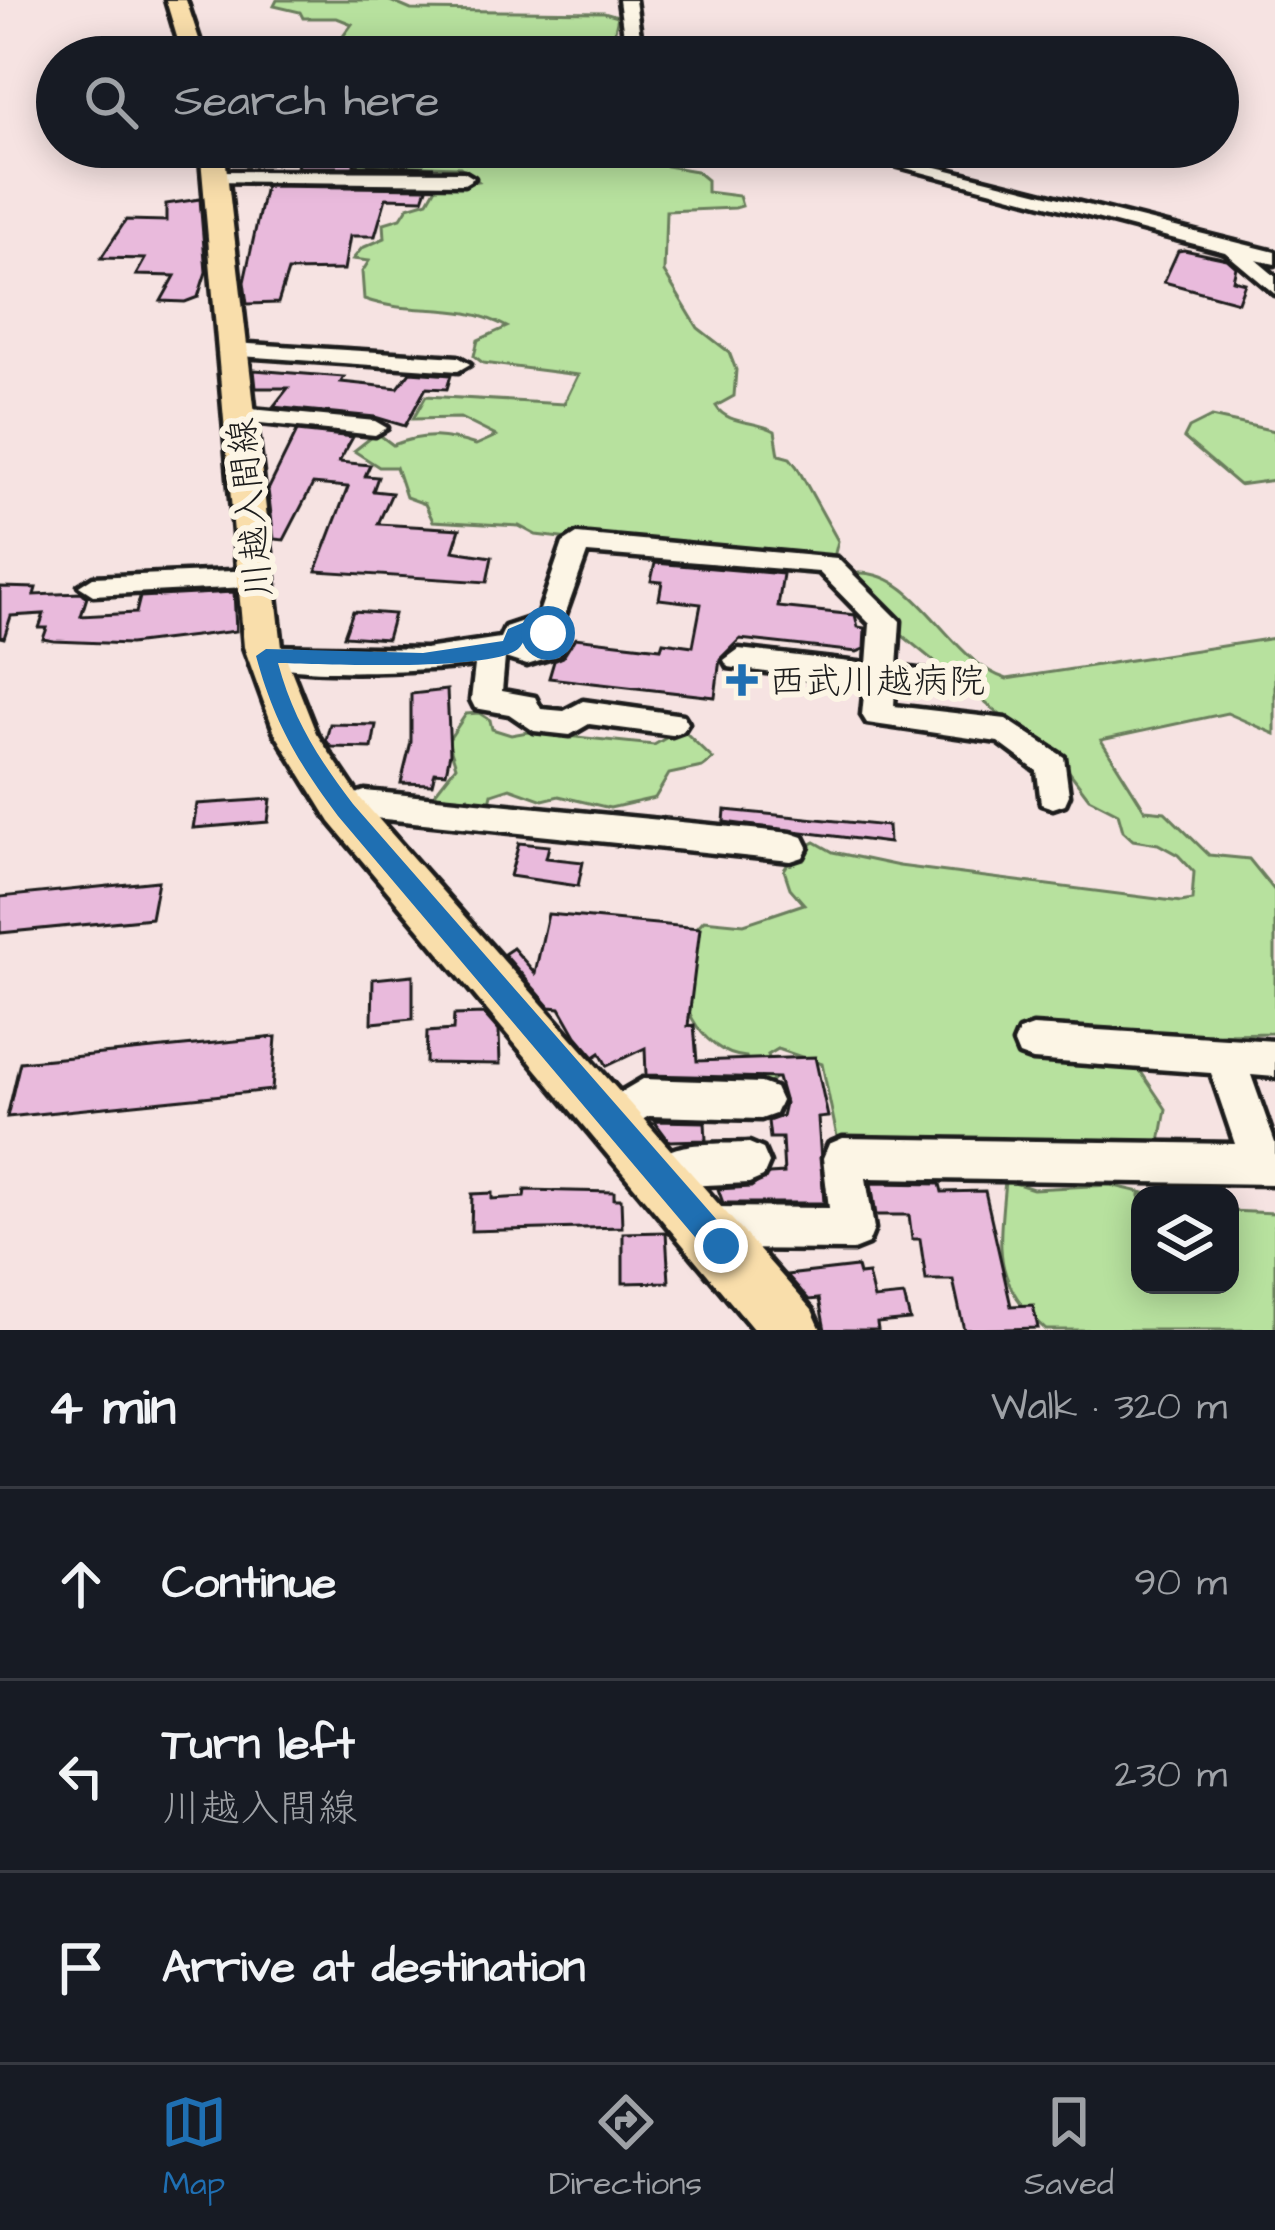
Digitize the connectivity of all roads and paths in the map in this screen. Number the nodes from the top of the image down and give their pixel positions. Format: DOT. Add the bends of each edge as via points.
graph roads {
  1 [pos="176,0"];
  2 [pos="627,0"];
  3 [pos="187,36"];
  4 [pos="631,36"];
  5 [pos="919,168"];
  6 [pos="214,174"];
  7 [pos="464,178"];
  8 [pos="1233,247"];
  9 [pos="1275,258"];
  10 [pos="1275,287"];
  11 [pos="234,350"];
  12 [pos="458,364"];
  13 [pos="240,416"];
  14 [pos="375,428"];
  15 [pos="256,579"];
  16 [pos="93,586"];
  17 [pos="501,649"];
  18 [pos="266,656"];
  19 [pos="739,660"];
  20 [pos="881,676"];
  21 [pos="927,681"];
  22 [pos="672,723"];
  23 [pos="1053,795"];
  24 [pos="345,810"];
  25 [pos="791,847"];
  26 [pos="1034,1043"];
  27 [pos="1225,1056"];
  28 [pos="1275,1059"];
  29 [pos="761,1101"];
  30 [pos="611,1119"];
  31 [pos="749,1163"];
  32 [pos="1268,1164"];
  33 [pos="662,1178"];
  34 [pos="706,1228"];
  35 [pos="792,1330"];
  1 -- 3 [label="main road"];
  2 -- 4 [label="street"];
  5 -- 8 [label="street"];
  6 -- 7 [label="street" via="343,196 349,178"];
  6 -- 11 [label="main road, 川越入間線"];
  8 -- 9 [label="street"];
  8 -- 10 [label="street"];
  11 -- 12 [label="street"];
  11 -- 13 [label="main road, 川越入間線"];
  13 -- 14 [label="street"];
  13 -- 15 [label="main road, 川越入間線"];
  15 -- 16 [label="street"];
  15 -- 18 [label="main road, 川越入間線"];
  17 -- 18 [label="street" via="423,660"];
  17 -- 20 [label="street" via="527,656 552,643 543,629 577,543 827,564 885,621"];
  17 -- 22 [label="street" via="486,700 524,706 534,720 570,723 583,712"];
  18 -- 24 [label="main road, 川越入間線" via="301,751"];
  19 -- 20 [label="street"];
  20 -- 21 [label="street"];
  20 -- 23 [label="street" via="878,715 1006,731 1052,766"];
  24 -- 25 [label="street" via="365,805"];
  24 -- 30 [label="main road, 川越入間線"];
  26 -- 27 [label="street"];
  27 -- 28 [label="street"];
  27 -- 32 [label="street"];
  29 -- 30 [label="street" via="643,1097"];
  30 -- 33 [label="main road, 川越入間線"];
  31 -- 33 [label="street" via="676,1167"];
  32 -- 34 [label="street" via="843,1158 853,1229"];
  33 -- 34 [label="main road, 川越入間線"];
  34 -- 35 [label="main road, 川越入間線"];
}
